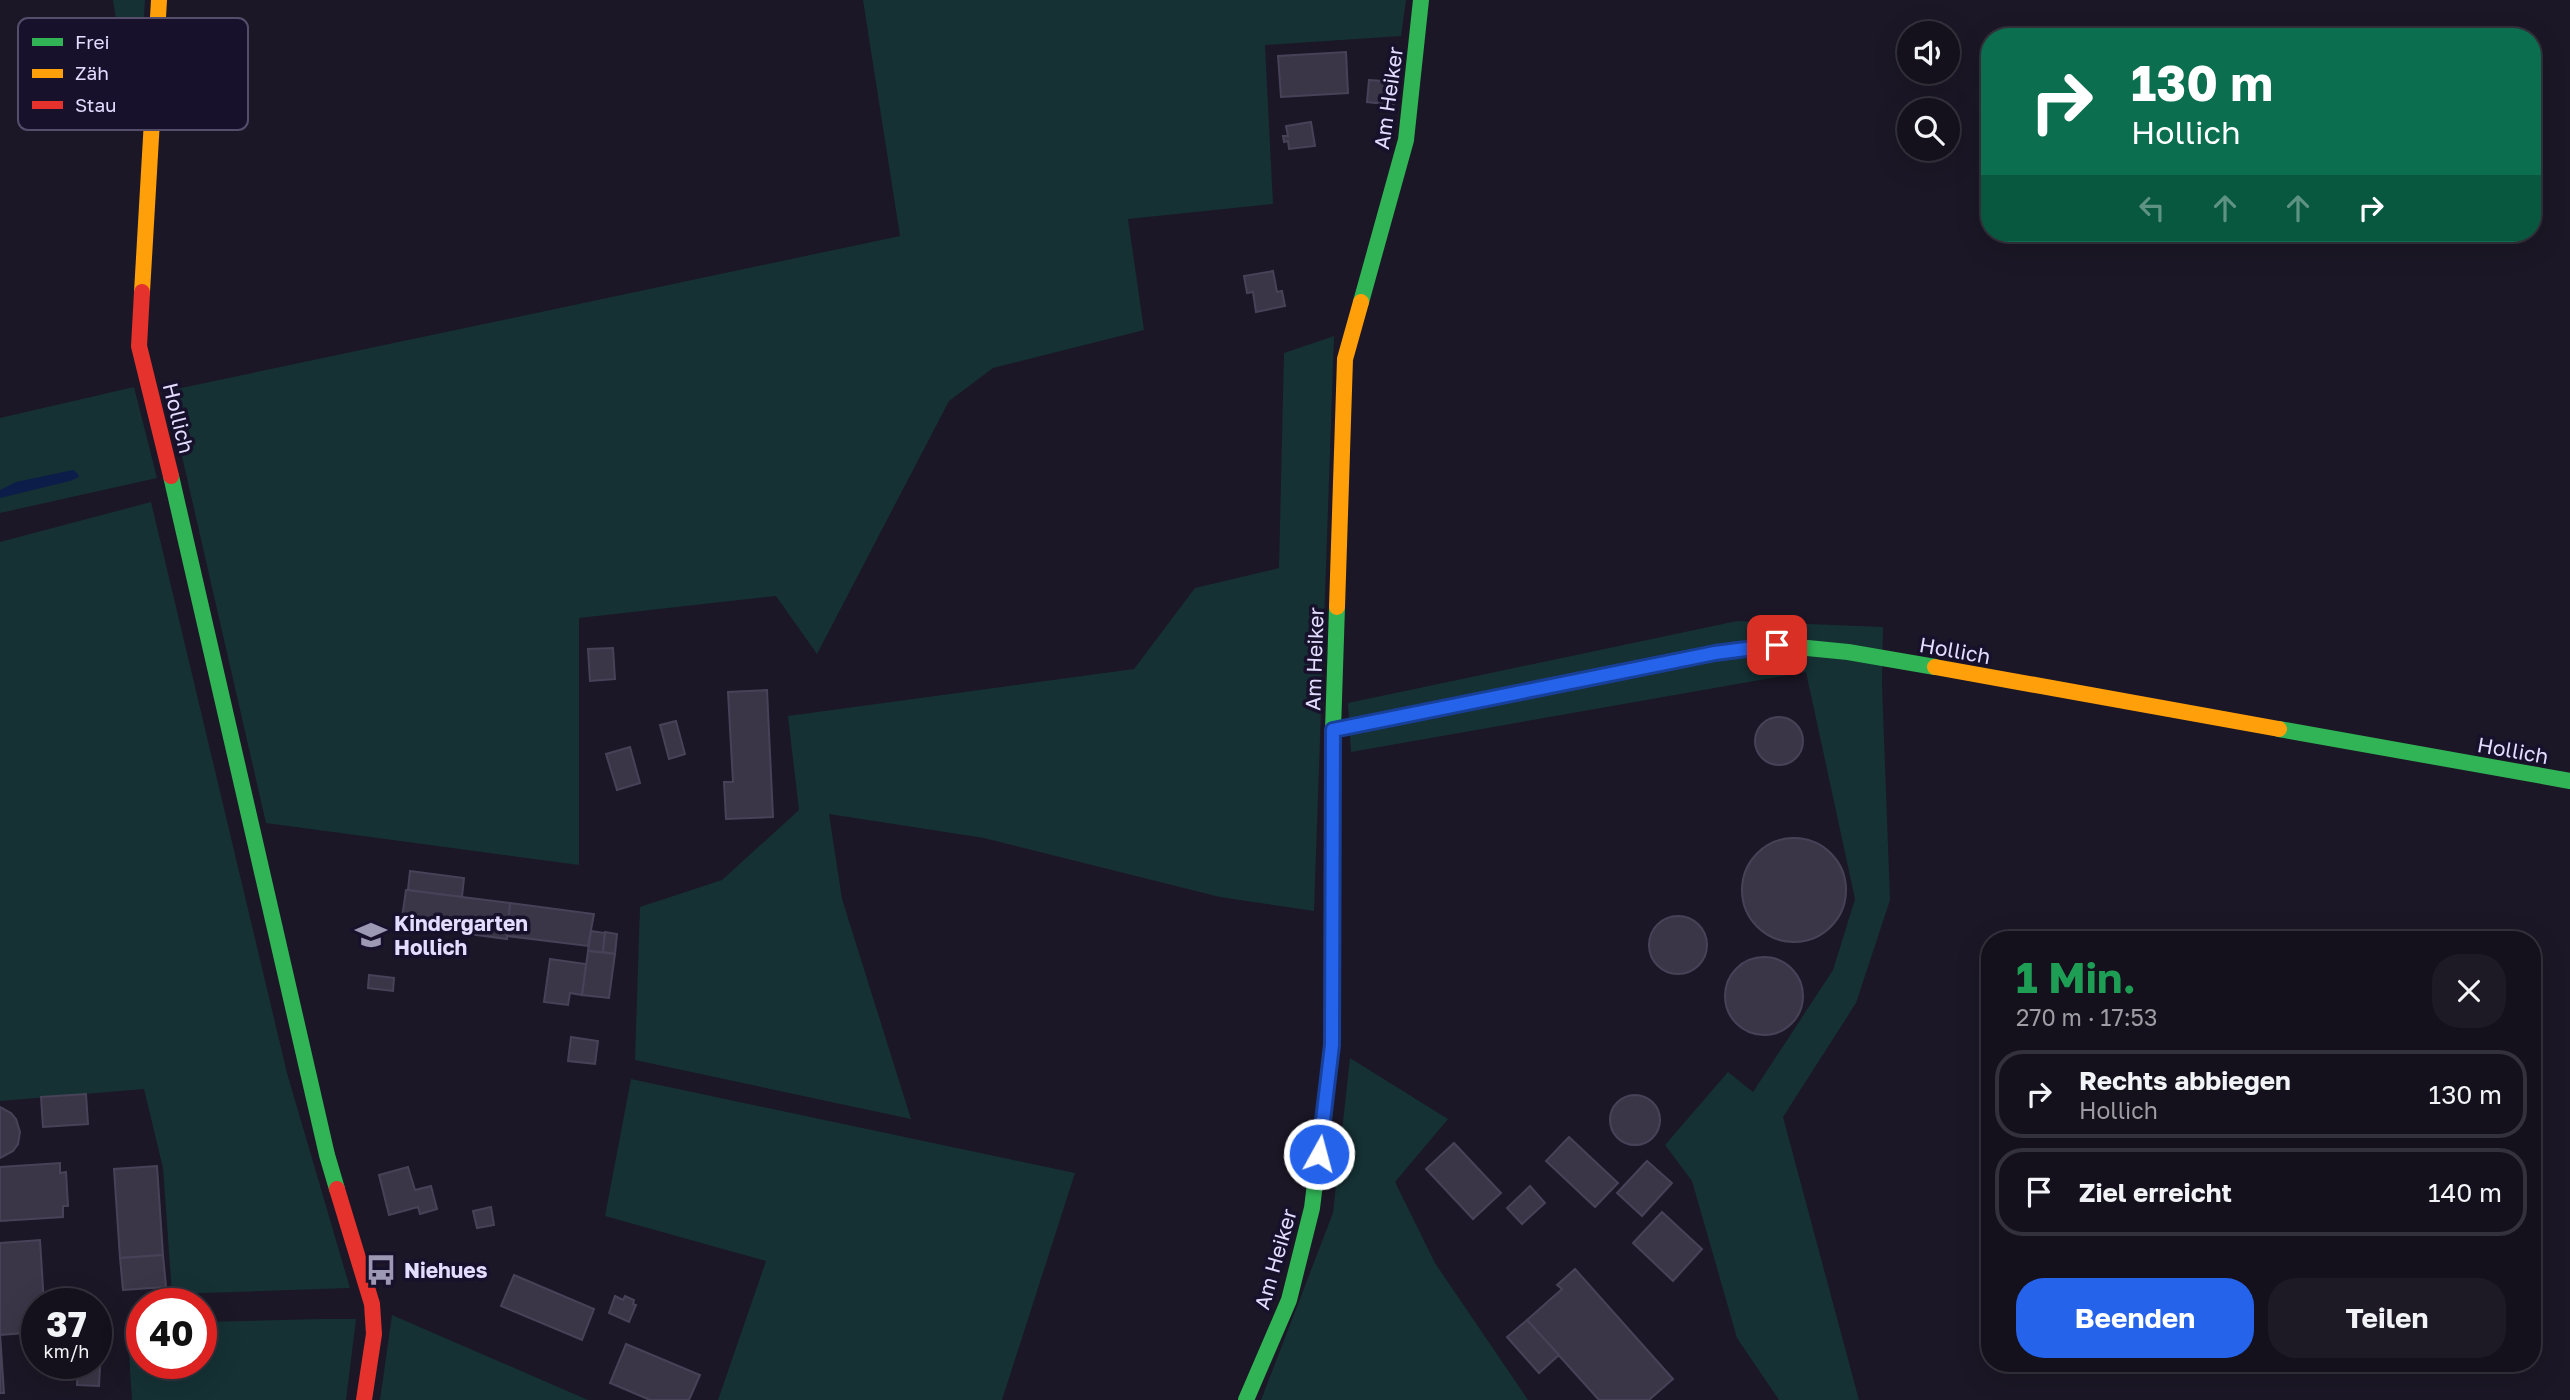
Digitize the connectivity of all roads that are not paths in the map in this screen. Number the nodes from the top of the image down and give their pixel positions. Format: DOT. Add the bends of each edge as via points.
graph roads {
  1 [pos="159,0"];
  2 [pos="1421,0"];
  3 [pos="158,18"];
  4 [pos="151,130"];
  5 [pos="1333,730"];
  6 [pos="2570,781"];
  7 [pos="364,1400"];
  8 [pos="1246,1400"];
  1 -- 3 [label="street, Hollich"];
  2 -- 5 [label="street, Am Heiker" via="1406,140 1345,359"];
  4 -- 7 [label="street, Hollich" via="139,346 327,1155 372,1304"];
  5 -- 6 [label="street, Hollich" via="1715,653 1777,645 1848,652"];
  5 -- 8 [label="street, Am Heiker" via="1332,1045 1314,1195 1289,1300"];
}
